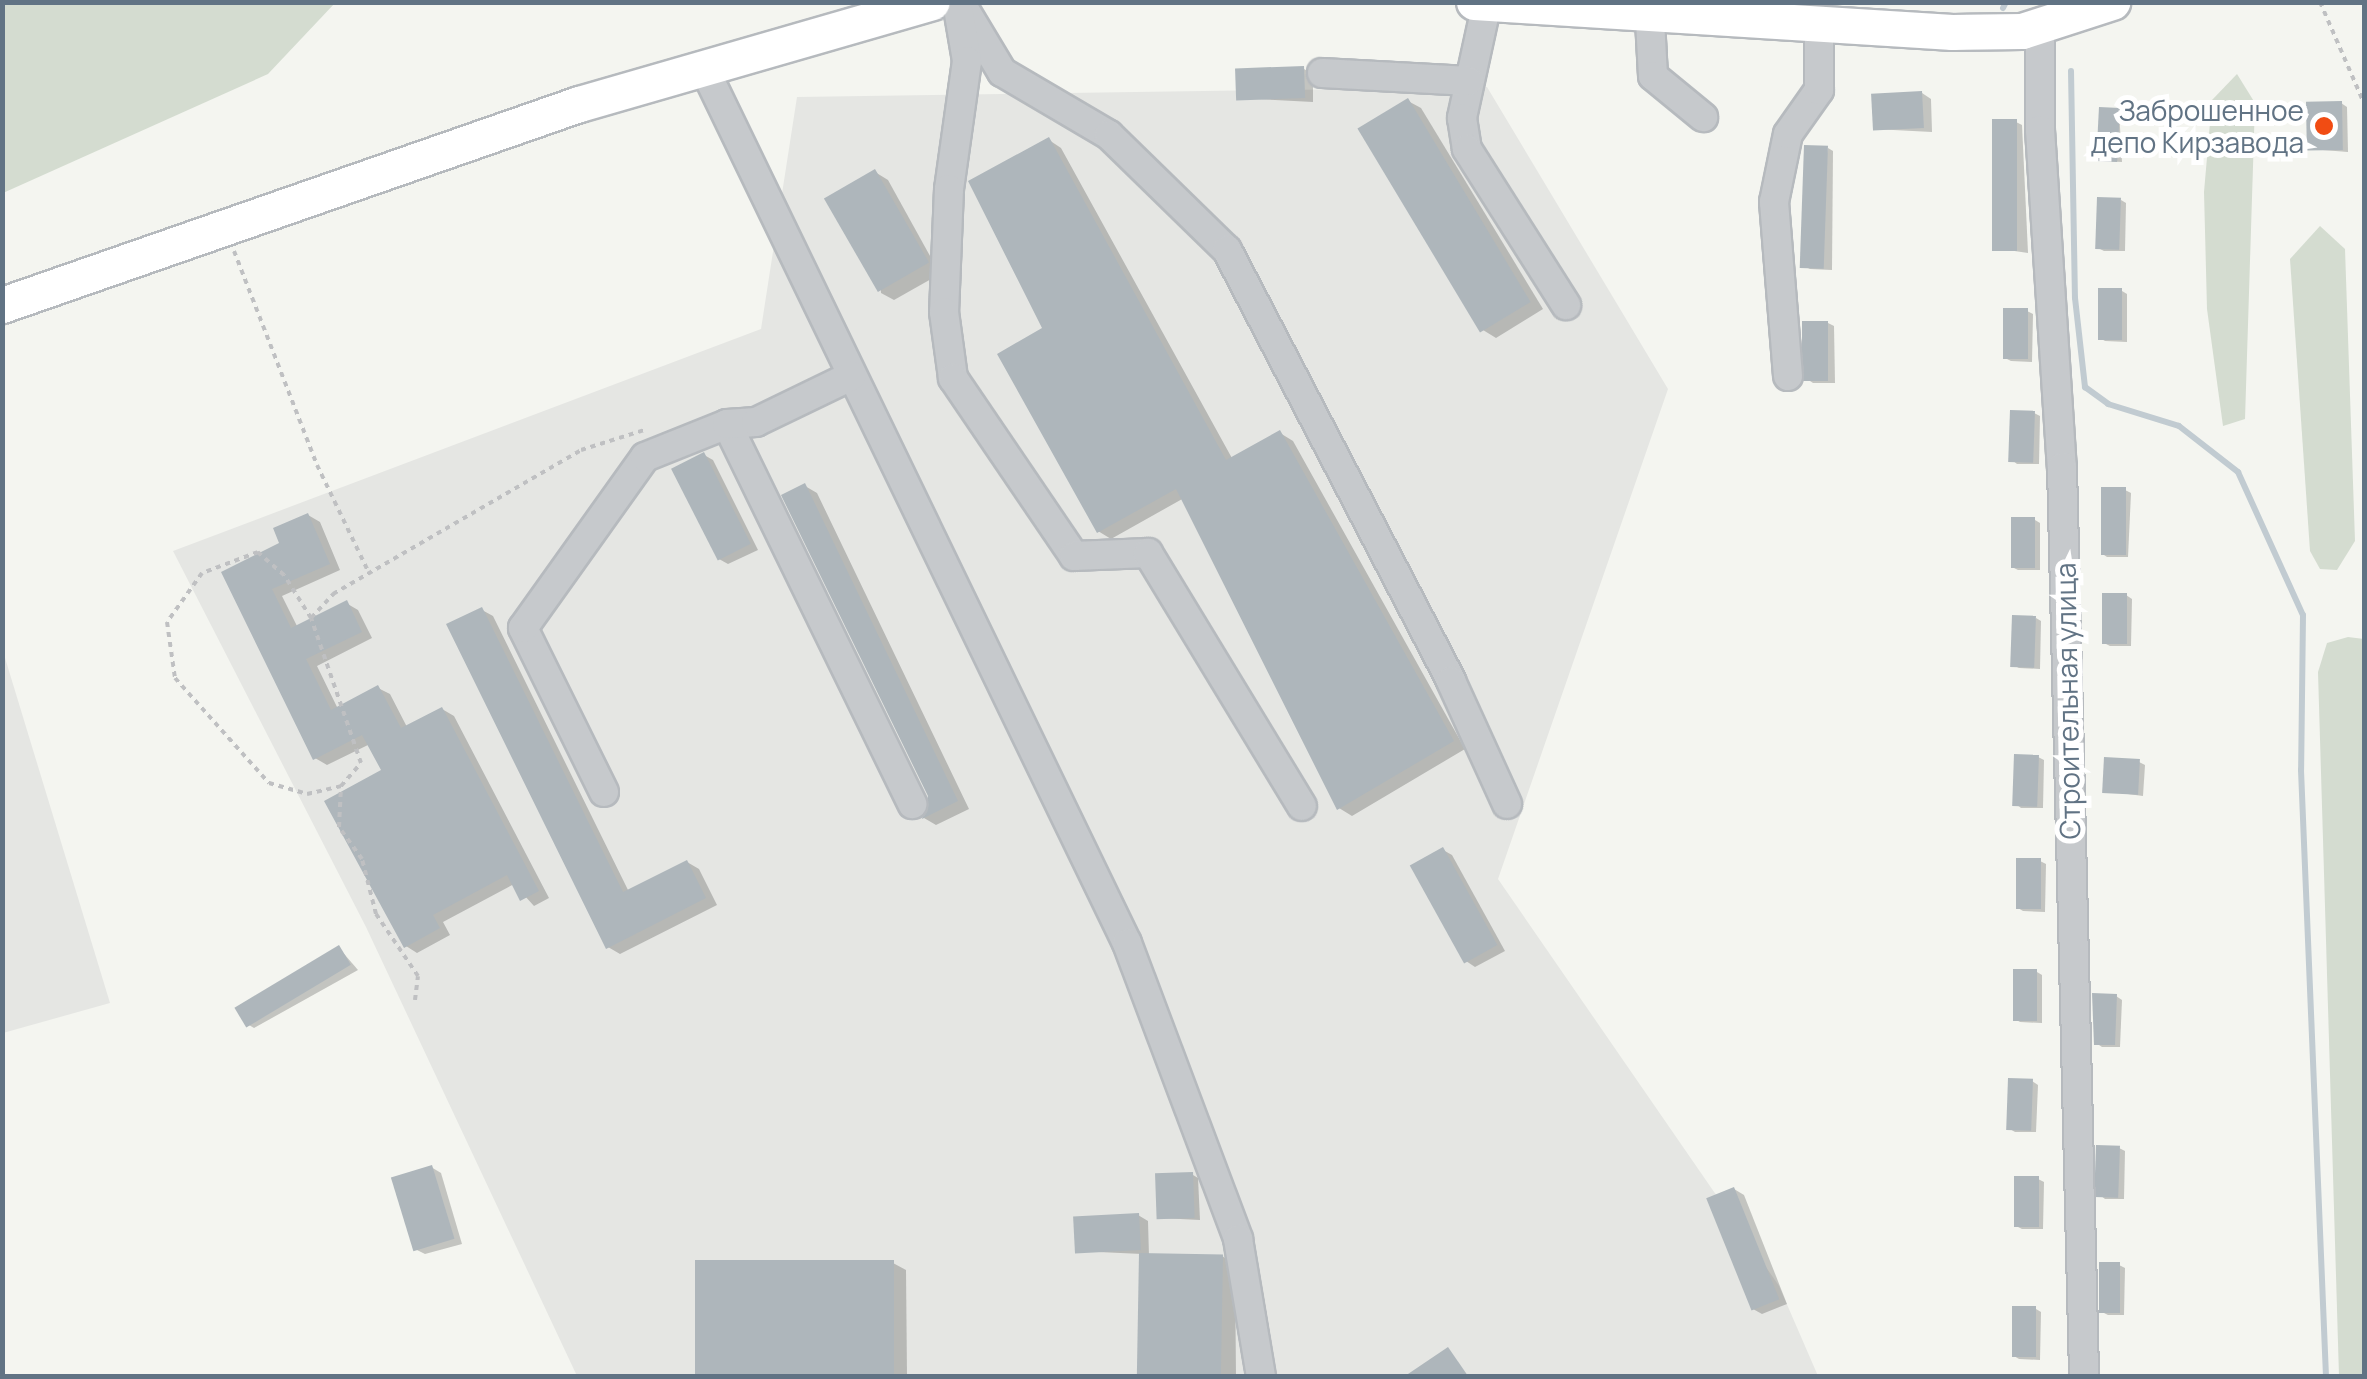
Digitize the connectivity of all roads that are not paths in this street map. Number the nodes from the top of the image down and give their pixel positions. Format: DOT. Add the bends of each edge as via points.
graph roads {
  1 [pos="932,2"];
  2 [pos="958,2"];
  3 [pos="1474,2"];
  4 [pos="2112,2"];
  5 [pos="1488,3"];
  6 [pos="1649,8"];
  7 [pos="1819,23"];
  8 [pos="2040,27"];
  9 [pos="703,66"];
  10 [pos="1322,73"];
  11 [pos="1469,81"];
  12 [pos="1703,117"];
  13 [pos="2,305"];
  14 [pos="1566,305"];
  15 [pos="851,376"];
  16 [pos="1788,376"];
  17 [pos="728,424"];
  18 [pos="604,792"];
  19 [pos="912,804"];
  20 [pos="1506,804"];
  21 [pos="1302,806"];
  22 [pos="1261,1376"];
  23 [pos="2084,1376"];
  1 -- 9 [label="main road"];
  2 -- 20 [label="street" via="1002,72 1109,135 1227,250 1451,681"];
  2 -- 21 [label="street" via="967,61 944,312 953,378 1074,556 1148,553"];
  3 -- 5 [label="main road"];
  4 -- 8 [label="main road"];
  5 -- 6 [label="main road"];
  5 -- 11 [label="street"];
  6 -- 7 [label="main road"];
  6 -- 12 [label="street" via="1653,76"];
  7 -- 8 [label="main road" via="1952,32"];
  7 -- 16 [label="street" via="1819,90 1788,134 1774,202"];
  8 -- 23 [label="street, Строительная улица" via="2040,130 2062,467"];
  9 -- 13 [label="main road"];
  9 -- 15 [label="street"];
  10 -- 11 [label="street"];
  11 -- 14 [label="street" via="1462,118 1467,149"];
  15 -- 17 [label="street" via="756,422"];
  15 -- 22 [label="street" via="1128,942 1238,1239"];
  17 -- 18 [label="street" via="644,457 524,628"];
  17 -- 19 [label="street"];
}
